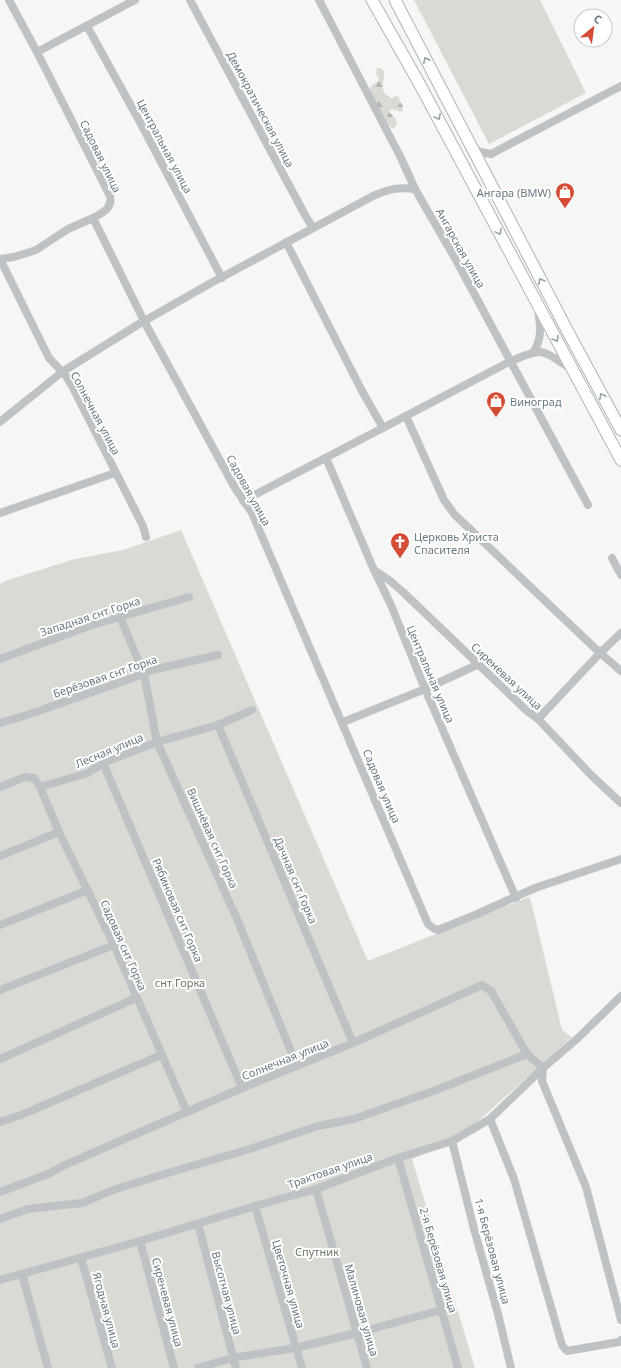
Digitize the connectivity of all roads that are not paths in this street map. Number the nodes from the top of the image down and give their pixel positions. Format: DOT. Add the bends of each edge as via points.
graph roads {
  1 [pos="10,0"];
  2 [pos="135,0"];
  3 [pos="190,0"];
  4 [pos="319,0"];
  5 [pos="372,0"];
  6 [pos="395,0"];
  7 [pos="87,26"];
  8 [pos="37,52"];
  9 [pos="621,86"];
  10 [pos="470,145"];
  11 [pos="491,154"];
  12 [pos="486,175"];
  13 [pos="414,189"];
  14 [pos="93,218"];
  15 [pos="313,228"];
  16 [pos="286,242"];
  17 [pos="0,259"];
  18 [pos="222,278"];
  19 [pos="537,305"];
  20 [pos="144,321"];
  21 [pos="533,353"];
  22 [pos="511,361"];
  23 [pos="62,372"];
  24 [pos="573,372"];
  25 [pos="406,416"];
  26 [pos="0,422"];
  27 [pos="383,428"];
  28 [pos="621,430"];
  29 [pos="326,458"];
  30 [pos="621,460"];
  31 [pos="115,473"];
  32 [pos="244,500"];
  33 [pos="588,505"];
  34 [pos="0,513"];
  35 [pos="146,537"];
  36 [pos="612,558"];
  37 [pos="374,570"];
  38 [pos="621,575"];
  39 [pos="189,596"];
  40 [pos="120,617"];
  41 [pos="621,633"];
  42 [pos="600,653"];
  43 [pos="218,655"];
  44 [pos="0,659"];
  45 [pos="479,664"];
  46 [pos="621,671"];
  47 [pos="144,674"];
  48 [pos="425,689"];
  49 [pos="252,710"];
  50 [pos="538,719"];
  51 [pos="343,722"];
  52 [pos="0,723"];
  53 [pos="218,725"];
  54 [pos="157,742"];
  55 [pos="103,763"];
  56 [pos="0,787"];
  57 [pos="40,787"];
  58 [pos="621,803"];
  59 [pos="59,832"];
  60 [pos="0,856"];
  61 [pos="621,859"];
  62 [pos="88,890"];
  63 [pos="516,898"];
  64 [pos="0,925"];
  65 [pos="114,945"];
  66 [pos="0,990"];
  67 [pos="621,996"];
  68 [pos="136,998"];
  69 [pos="353,1043"];
  70 [pos="527,1054"];
  71 [pos="161,1055"];
  72 [pos="0,1059"];
  73 [pos="297,1066"];
  74 [pos="543,1068"];
  75 [pos="242,1088"];
  76 [pos="187,1112"];
  77 [pos="490,1119"];
  78 [pos="0,1122"];
  79 [pos="452,1141"];
  80 [pos="398,1158"];
  81 [pos="316,1189"];
  82 [pos="0,1192"];
  83 [pos="255,1206"];
  84 [pos="0,1219"];
  85 [pos="198,1224"];
  86 [pos="140,1241"];
  87 [pos="81,1258"];
  88 [pos="22,1274"];
  89 [pos="0,1280"];
  90 [pos="441,1310"];
  91 [pos="621,1320"];
  92 [pos="358,1333"];
  93 [pos="621,1340"];
  94 [pos="296,1348"];
  95 [pos="232,1358"];
  96 [pos="48,1368"];
  97 [pos="112,1368"];
  98 [pos="174,1368"];
  99 [pos="198,1368"];
  100 [pos="236,1368"];
  101 [pos="302,1368"];
  102 [pos="367,1368"];
  103 [pos="458,1368"];
  104 [pos="512,1368"];
  1 -- 8 [label="street, Садовая улица"];
  2 -- 7 [label="street"];
  3 -- 15 [label="street, Демократическая улица"];
  4 -- 13 [label="street, Ангарская улица" via="401,158"];
  5 -- 19 [label="main road, one-way"];
  10 -- 6 [label="main road, one-way"];
  7 -- 8 [label="street"];
  7 -- 18 [label="street, Центральная улица"];
  8 -- 14 [label="street, Садовая улица" via="110,196 110,205"];
  9 -- 11 [label="street"];
  10 -- 11 [label="street" via="480,152"];
  10 -- 12 [label="main road"];
  11 -- 12 [label="street" via="486,163"];
  28 -- 12 [label="main road, one-way"];
  13 -- 15 [label="street" via="387,190"];
  13 -- 22 [label="street, Ангарская улица"];
  14 -- 17 [label="street" via="68,229 36,250"];
  14 -- 20 [label="street, Садовая улица"];
  15 -- 16 [label="street"];
  16 -- 18 [label="street"];
  16 -- 27 [label="street"];
  17 -- 23 [label="street, Солнечная улица" via="41,343 53,363"];
  18 -- 20 [label="street"];
  19 -- 21 [label="street" via="540,335"];
  19 -- 24 [label="main road, one-way"];
  20 -- 23 [label="street"];
  20 -- 32 [label="street, Садовая улица" via="235,488"];
  21 -- 22 [label="street"];
  21 -- 24 [label="street" via="541,352 548,355"];
  22 -- 25 [label="street"];
  22 -- 33 [label="street, Ангарская улица"];
  23 -- 26 [label="street"];
  23 -- 31 [label="street, Солнечная улица" via="69,381"];
  24 -- 30 [label="main road"];
  25 -- 27 [label="street"];
  25 -- 42 [label="street" via="444,500 454,514"];
  27 -- 29 [label="street"];
  29 -- 32 [label="street"];
  29 -- 37 [label="street, Центральная улица"];
  31 -- 34 [label="street"];
  31 -- 35 [label="street, Солнечная улица" via="143,526"];
  32 -- 51 [label="street, Садовая улица"];
  36 -- 38 [label="street"];
  37 -- 45 [label="street, Сиреневая улица" via="403,592"];
  37 -- 48 [label="street, Центральная улица"];
  39 -- 40 [label="street, Западная снт Горка"];
  40 -- 44 [label="street, Западная снт Горка"];
  40 -- 47 [label="street, Вишнёвая снт Горка"];
  41 -- 42 [label="street"];
  42 -- 46 [label="street"];
  42 -- 50 [label="street"];
  43 -- 47 [label="street, Берёзовая снт Горка"];
  45 -- 48 [label="street"];
  45 -- 50 [label="street, Сиреневая улица"];
  47 -- 52 [label="street, Берёзовая снт Горка"];
  47 -- 54 [label="street, Вишнёвая снт Горка"];
  48 -- 51 [label="street"];
  48 -- 63 [label="street, Центральная улица"];
  49 -- 53 [label="street, Лесная улица"];
  50 -- 58 [label="street, Сиреневая улица"];
  51 -- 63 [label="street, Садовая улица" via="429,926 438,930"];
  53 -- 54 [label="street, Лесная улица"];
  53 -- 69 [label="street, Дачная снт Горка"];
  54 -- 55 [label="street, Лесная улица"];
  54 -- 73 [label="street, Вишнёвая снт Горка" via="237,919"];
  55 -- 57 [label="street, Лесная улица" via="88,773"];
  55 -- 75 [label="street, Рябиновая снт Горка"];
  56 -- 57 [label="street" via="25,777 34,778"];
  57 -- 59 [label="street, Садовая снт Горка"];
  59 -- 60 [label="street"];
  59 -- 62 [label="street, Садовая снт Горка"];
  61 -- 63 [label="street, Садовая улица" via="535,888"];
  62 -- 64 [label="street"];
  62 -- 65 [label="street, Садовая снт Горка"];
  65 -- 66 [label="street"];
  65 -- 68 [label="street, Садовая снт Горка"];
  67 -- 74 [label="street, Трактовая улица"];
  68 -- 71 [label="street, Садовая снт Горка"];
  68 -- 72 [label="street"];
  69 -- 70 [label="street, Солнечная улица" via="482,985 491,991"];
  69 -- 73 [label="street, Солнечная улица"];
  70 -- 74 [label="street, Солнечная улица"];
  70 -- 84 [label="street" via="354,1119 318,1126 113,1190 82,1203 28,1209"];
  71 -- 76 [label="street, Садовая снт Горка"];
  71 -- 78 [label="street"];
  73 -- 75 [label="street, Солнечная улица"];
  74 -- 77 [label="street, Трактовая улица"];
  74 -- 91 [label="street" via="542,1081 586,1186"];
  75 -- 76 [label="street, Солнечная улица"];
  76 -- 82 [label="street, Солнечная улица" via="48,1174"];
  77 -- 79 [label="street, Трактовая улица"];
  77 -- 93 [label="street" via="514,1179 562,1345 568,1351"];
  79 -- 80 [label="street, Трактовая улица"];
  79 -- 104 [label="street, 1-я Берёзовая улица"];
  80 -- 81 [label="street, Трактовая улица"];
  80 -- 90 [label="street, 2-я Берёзовая улица"];
  81 -- 83 [label="street, Трактовая улица"];
  81 -- 92 [label="street, Малиновая улица"];
  83 -- 85 [label="street, Трактовая улица"];
  83 -- 94 [label="street, Цветочная улица"];
  85 -- 86 [label="street, Трактовая улица"];
  85 -- 95 [label="street, Высотная улица"];
  86 -- 87 [label="street, Трактовая улица"];
  86 -- 98 [label="street, Сиреневая улица"];
  87 -- 88 [label="street, Трактовая улица"];
  87 -- 97 [label="street, Ягодная улица"];
  88 -- 89 [label="street, Трактовая улица"];
  88 -- 96 [label="street"];
  90 -- 92 [label="street"];
  90 -- 103 [label="street, 2-я Берёзовая улица"];
  92 -- 94 [label="street"];
  92 -- 102 [label="street, Малиновая улица"];
  94 -- 95 [label="street"];
  94 -- 101 [label="street, Цветочная улица"];
  95 -- 99 [label="street"];
  95 -- 100 [label="street, Высотная улица"];
}
